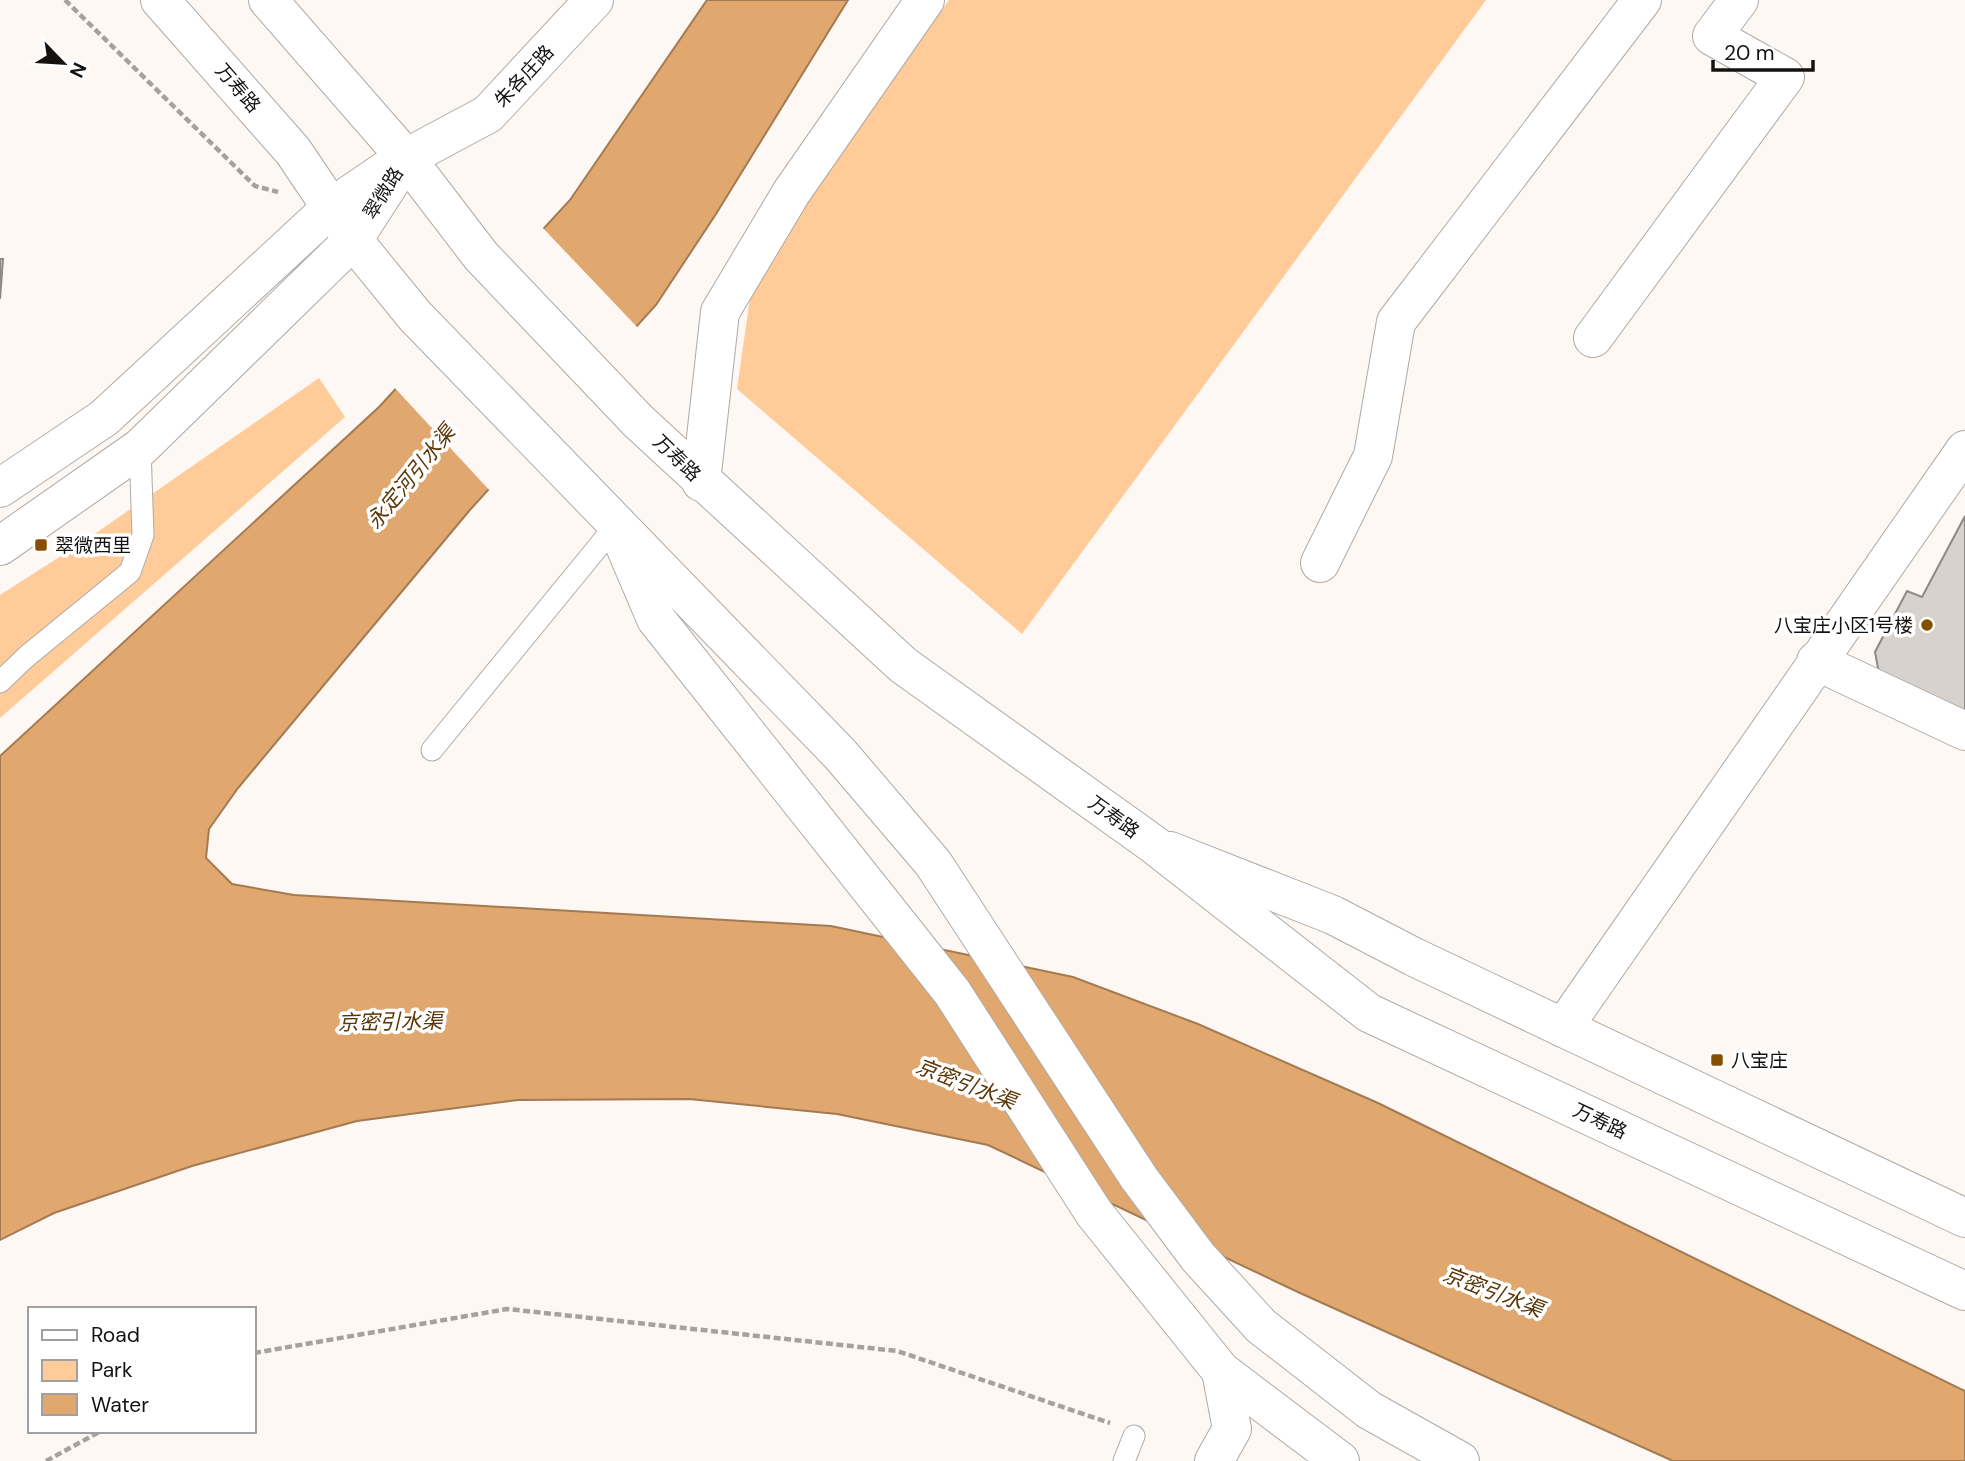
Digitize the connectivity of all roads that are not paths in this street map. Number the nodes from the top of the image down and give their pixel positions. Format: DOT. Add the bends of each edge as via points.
graph roads {
  1 [pos="160,0"];
  2 [pos="268,0"];
  3 [pos="594,0"];
  4 [pos="925,0"];
  5 [pos="1642,0"];
  6 [pos="1739,0"];
  7 [pos="405,158"];
  8 [pos="332,207"];
  9 [pos="353,240"];
  10 [pos="1593,338"];
  11 [pos="140,448"];
  12 [pos="1965,450"];
  13 [pos="701,482"];
  14 [pos="0,488"];
  15 [pos="616,525"];
  16 [pos="0,546"];
  17 [pos="1320,563"];
  18 [pos="1816,661"];
  19 [pos="0,682"];
  20 [pos="1965,732"];
  21 [pos="432,750"];
  22 [pos="1153,845"];
  23 [pos="1563,1028"];
  24 [pos="1965,1218"];
  25 [pos="1965,1291"];
  26 [pos="1209,1358"];
  27 [pos="1134,1436"];
  28 [pos="1124,1461"];
  29 [pos="1214,1461"];
  30 [pos="1340,1461"];
  31 [pos="1460,1461"];
  1 -- 8 [label="main road, 万寿路" via="293,151"];
  2 -- 7 [label="main road, 万寿路"];
  3 -- 7 [label="main road, 朱各庄路" via="488,114"];
  4 -- 13 [label="main road" via="791,193 720,312"];
  5 -- 17 [label="main road" via="1396,321 1373,456"];
  6 -- 10 [label="main road" via="1712,36 1785,77"];
  7 -- 8 [label="main road, 翠微路"];
  7 -- 9 [label="main road, 翠微路"];
  7 -- 13 [label="main road, 万寿路" via="481,256"];
  8 -- 9 [label="main road, 万寿路"];
  8 -- 14 [label="main road, 翠微路" via="104,418"];
  9 -- 11 [label="main road, 翠微路"];
  9 -- 15 [label="main road, 万寿路" via="415,316"];
  11 -- 16 [label="main road, 翠微路"];
  11 -- 19 [label="lane" via="143,535 130,572"];
  12 -- 18 [label="main road"];
  13 -- 22 [label="main road, 万寿路" via="903,665"];
  15 -- 21 [label="lane"];
  15 -- 26 [label="main road, 万寿路" via="656,619 952,992 1094,1213"];
  15 -- 31 [label="main road, 万寿路" via="840,754 933,863 1139,1178 1198,1257 1261,1326 1369,1410"];
  18 -- 20 [label="main road"];
  18 -- 23 [label="main road"];
  22 -- 23 [label="main road, 万寿路" via="1333,915"];
  22 -- 25 [label="main road, 万寿路" via="1369,1013"];
  23 -- 24 [label="main road, 万寿路"];
  26 -- 29 [label="main road" via="1232,1429"];
  26 -- 30 [label="main road"];
  27 -- 28 [label="lane"];
}
